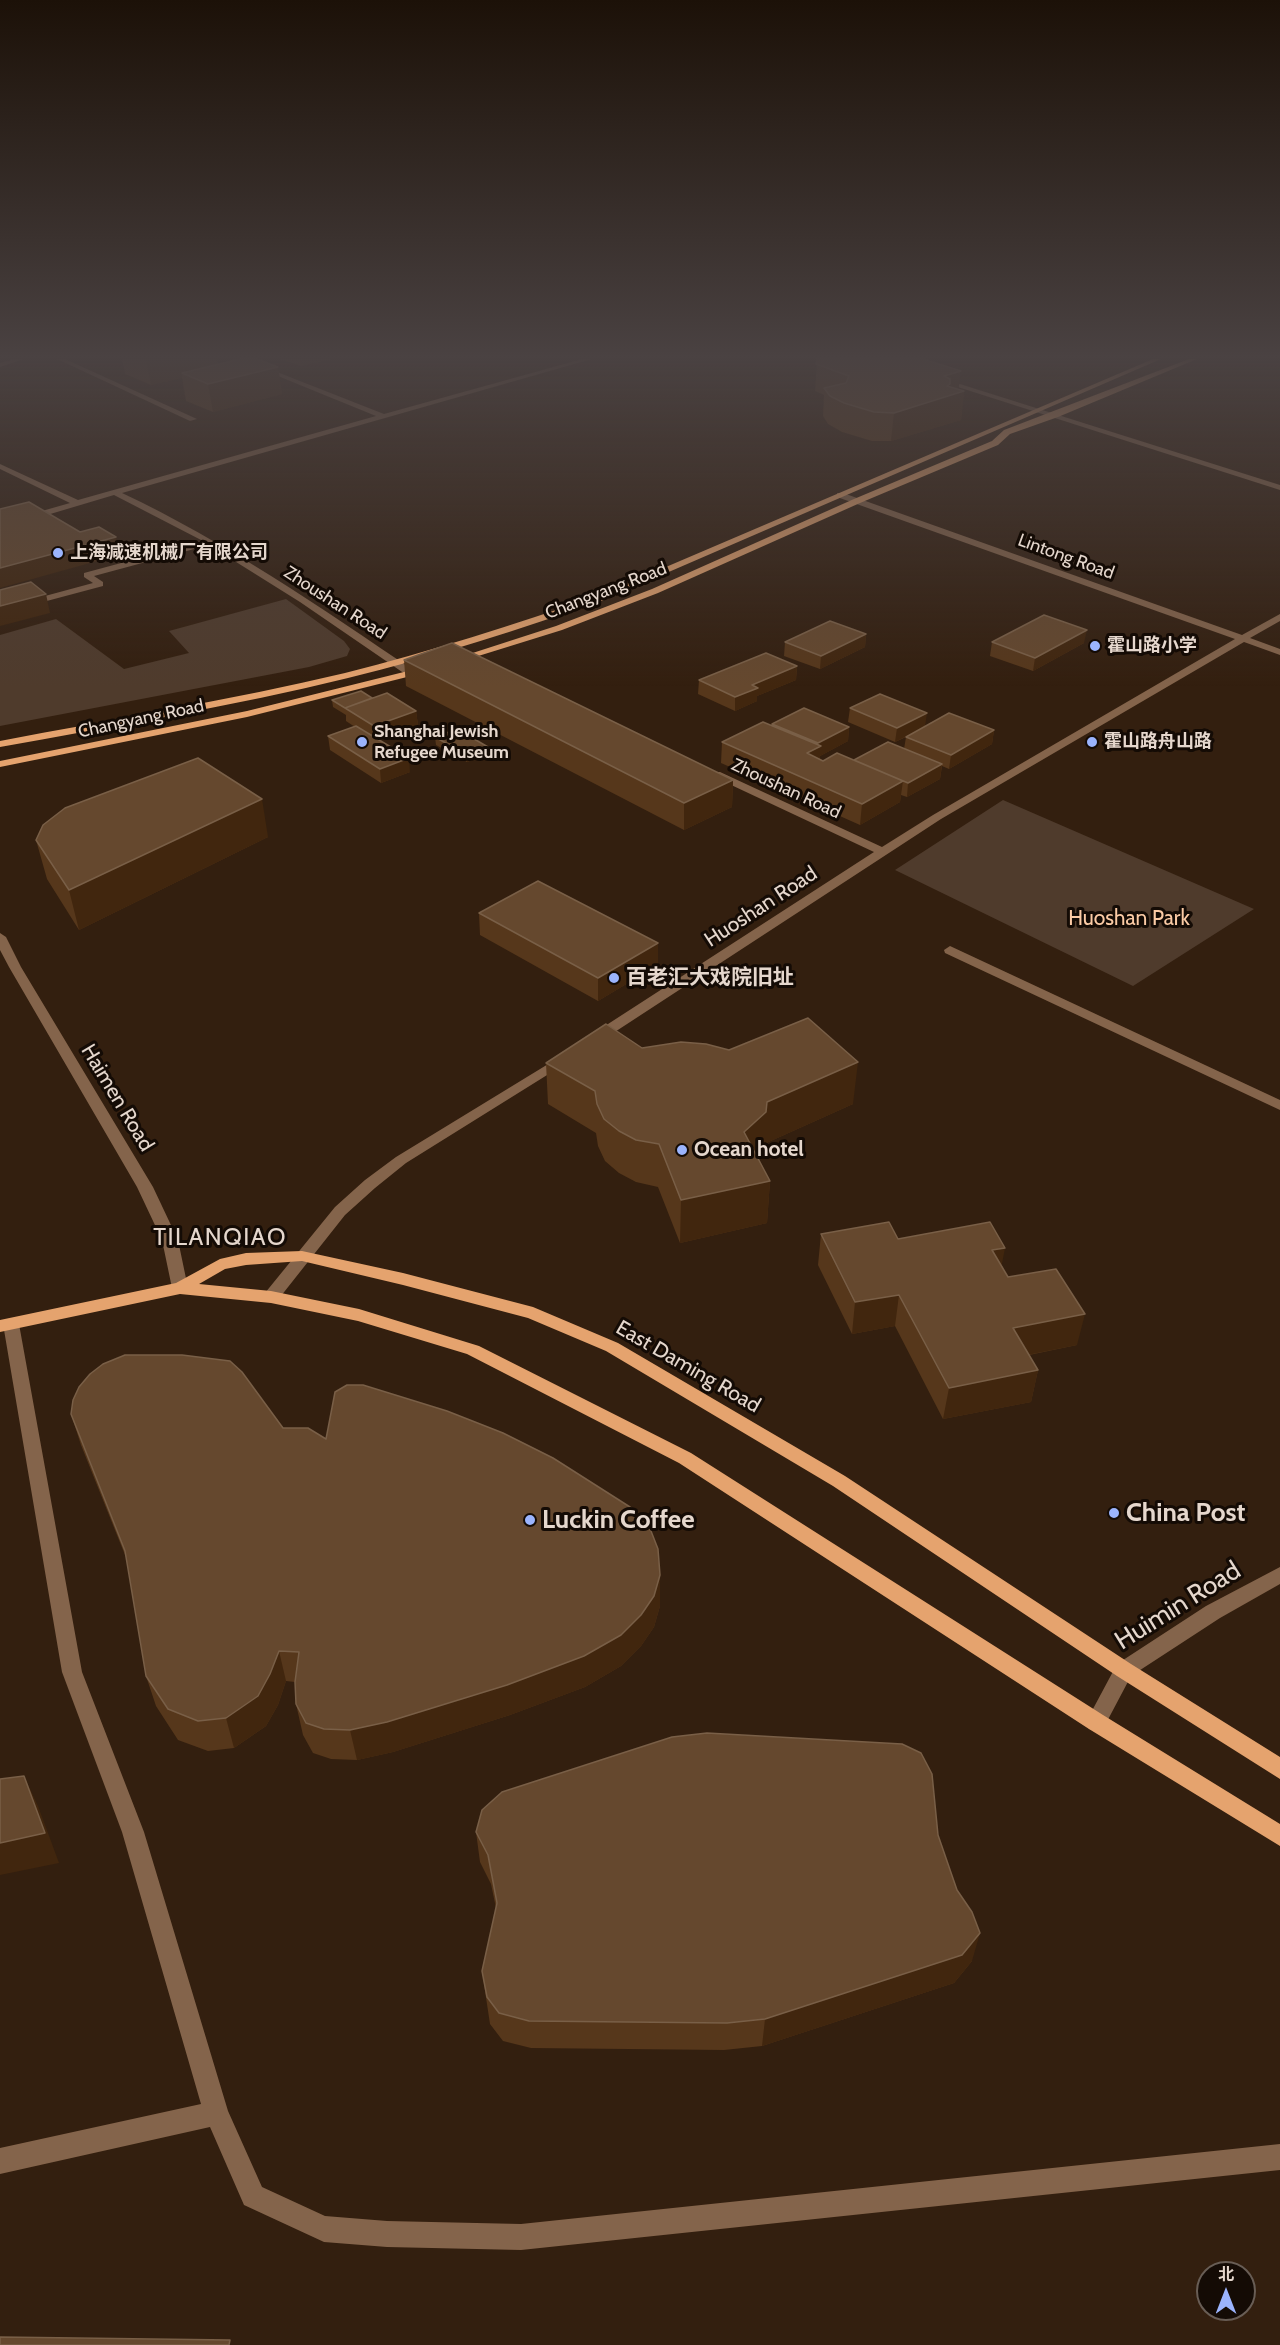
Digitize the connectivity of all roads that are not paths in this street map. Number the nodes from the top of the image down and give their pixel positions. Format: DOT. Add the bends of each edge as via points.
graph roads {
  1 [pos="5,468"];
  2 [pos="197,468"];
  3 [pos="901,468"];
  4 [pos="934,468"];
  5 [pos="1220,468"];
  6 [pos="1280,488"];
  7 [pos="114,492"];
  8 [pos="840,495"];
  9 [pos="857,501"];
  10 [pos="77,503"];
  11 [pos="0,526"];
  12 [pos="209,542"];
  13 [pos="0,605"];
  14 [pos="1280,617"];
  15 [pos="1243,638"];
  16 [pos="447,648"];
  17 [pos="1280,652"];
  18 [pos="471,660"];
  19 [pos="396,663"];
  20 [pos="444,664"];
  21 [pos="433,667"];
  22 [pos="412,674"];
  23 [pos="0,744"];
  24 [pos="0,764"];
  25 [pos="701,767"];
  26 [pos="883,852"];
  27 [pos="0,937"];
  28 [pos="950,950"];
  29 [pos="1280,1106"];
  30 [pos="302,1256"];
  31 [pos="180,1288"];
  32 [pos="271,1298"];
  33 [pos="5,1325"];
  34 [pos="1280,1575"];
  35 [pos="1124,1670"];
  36 [pos="1096,1722"];
  37 [pos="1280,1769"];
  38 [pos="1280,1836"];
  39 [pos="216,2113"];
  40 [pos="1280,2157"];
  41 [pos="0,2161"];
  1 -- 10 [label="street"];
  2 -- 7 [label="street"];
  3 -- 8 [label="main road, Changyang Road"];
  4 -- 9 [label="main road, Changyang Road"];
  5 -- 6 [label="street"];
  7 -- 10 [label="street"];
  7 -- 12 [label="street, Zhoushan Road" via="153,509"];
  8 -- 9 [label="street, Lintong Road"];
  8 -- 16 [label="main road, Changyang Road" via="601,598"];
  9 -- 15 [label="street, Lintong Road"];
  9 -- 18 [label="main road, Changyang Road" via="655,591"];
  10 -- 11 [label="street"];
  12 -- 13 [label="street" via="87,575 100,584 44,599 38,595"];
  12 -- 19 [label="street, Zhoushan Road"];
  14 -- 15 [label="street, Huoshan Road"];
  15 -- 17 [label="street, Lintong Road"];
  15 -- 26 [label="street, Huoshan Road"];
  16 -- 18 [label="street"];
  16 -- 19 [label="main road, Changyang Road"];
  18 -- 20 [label="main road, Changyang Road"];
  19 -- 22 [label="street, Zhoushan Road"];
  19 -- 23 [label="main road, Changyang Road" via="182,710"];
  21 -- 22 [label="main road, Changyang Road"];
  22 -- 24 [label="main road, Changyang Road" via="247,714"];
  25 -- 26 [label="street, Zhoushan Road"];
  26 -- 30 [label="street, Huoshan Road" via="402,1160 340,1211"];
  27 -- 31 [label="street, Haimen Road" via="145,1187 170,1240"];
  28 -- 29 [label="street"];
  30 -- 31 [label="main road, East Daming Road" via="246,1259 220,1265"];
  30 -- 32 [label="street, Huoshan Road"];
  30 -- 35 [label="main road, East Daming Road" via="534,1313 612,1347 839,1481"];
  31 -- 32 [label="main road, East Daming Road"];
  31 -- 33 [label="main road, East Daming Road"];
  32 -- 36 [label="main road, East Daming Road" via="359,1315 473,1350 685,1458"];
  33 -- 39 [label="street" via="72,1672 133,1832"];
  34 -- 35 [label="street, Huimin Road"];
  35 -- 36 [label="street, Huimin Road"];
  35 -- 37 [label="main road, East Daming Road"];
  36 -- 38 [label="main road, East Daming Road"];
  39 -- 40 [label="street" via="253,2196 324,2229 387,2234 521,2237"];
  39 -- 41 [label="street"];
}
